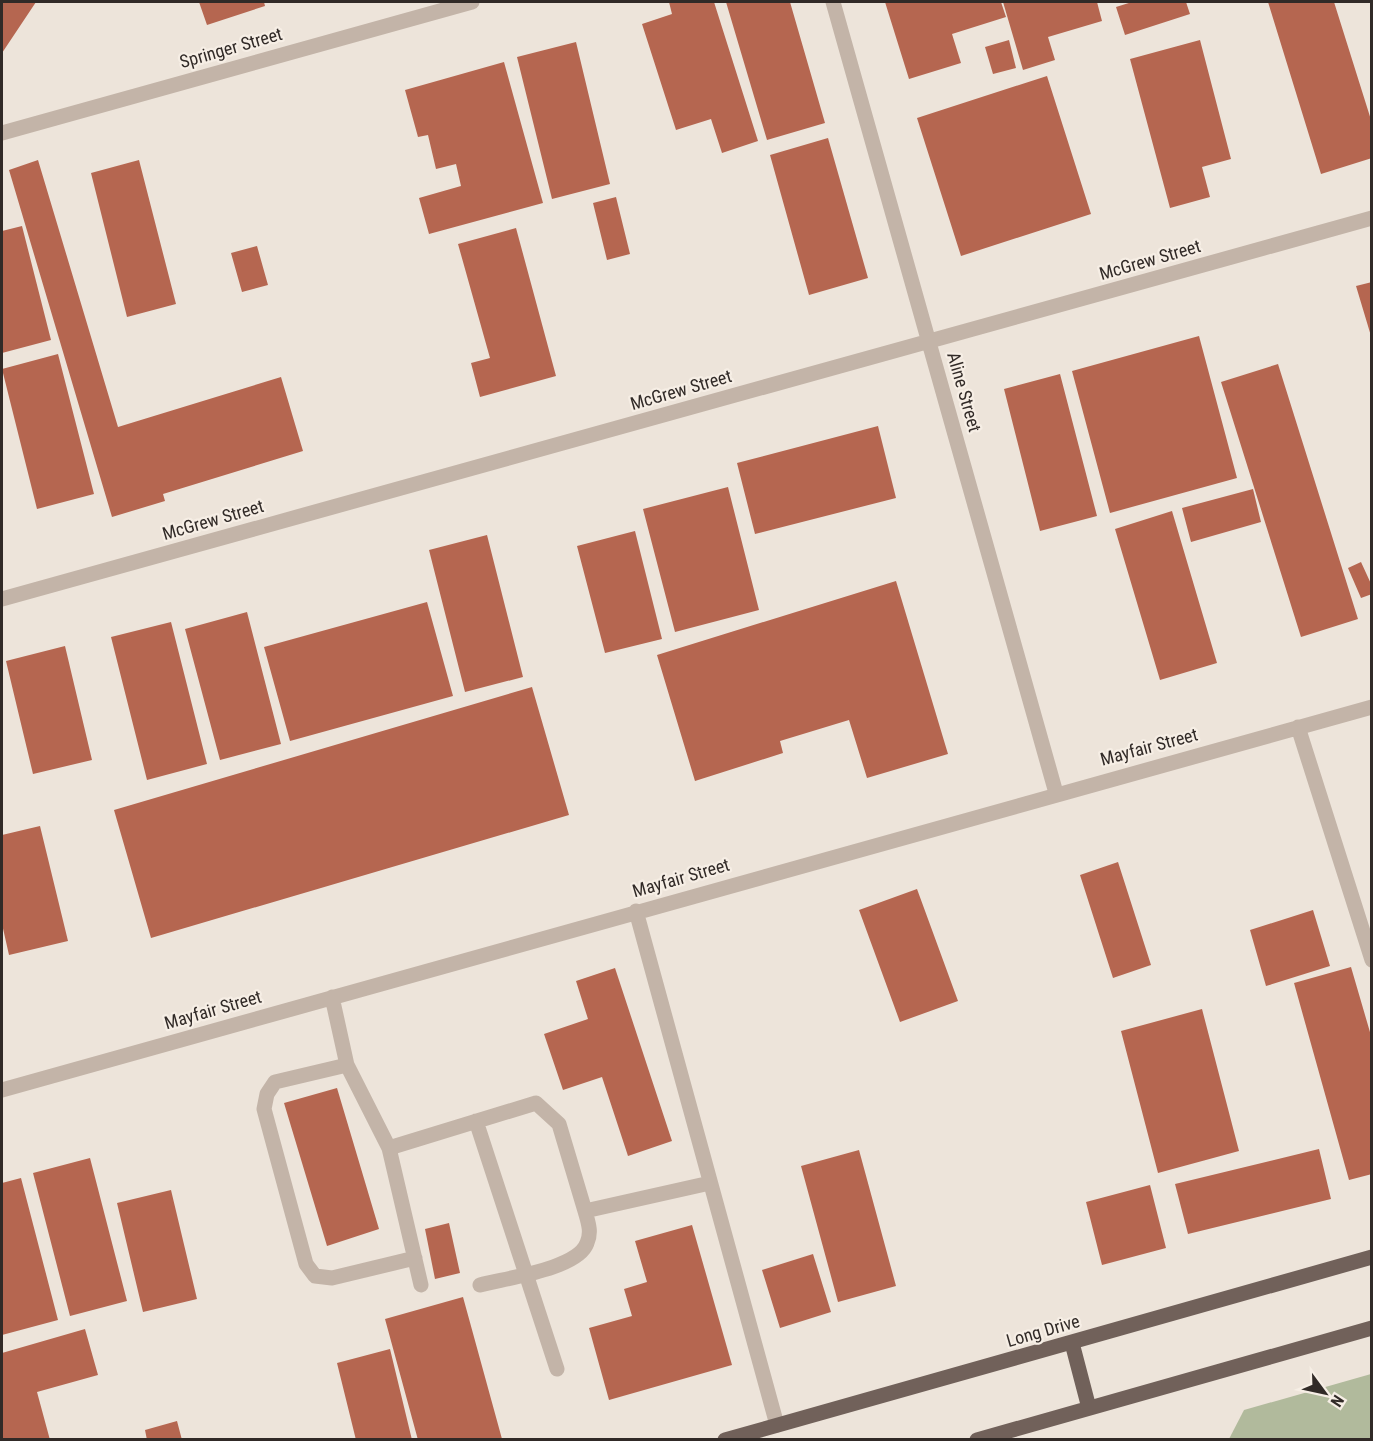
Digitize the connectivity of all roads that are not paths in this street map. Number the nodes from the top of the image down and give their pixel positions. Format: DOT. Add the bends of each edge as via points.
graph roads {
  1 [pos="472,2"];
  2 [pos="833,2"];
  3 [pos="2,133"];
  4 [pos="1371,218"];
  5 [pos="930,342"];
  6 [pos="2,599"];
  7 [pos="1371,707"];
  8 [pos="1298,727"];
  9 [pos="1056,793"];
  10 [pos="636,911"];
  11 [pos="1371,960"];
  12 [pos="332,997"];
  13 [pos="347,1065"];
  14 [pos="2,1090"];
  15 [pos="476,1121"];
  16 [pos="389,1148"];
  17 [pos="710,1183"];
  18 [pos="585,1211"];
  19 [pos="1371,1257"];
  20 [pos="415,1258"];
  21 [pos="527,1273"];
  22 [pos="480,1284"];
  23 [pos="421,1285"];
  24 [pos="1371,1328"];
  25 [pos="1072,1343"];
  26 [pos="557,1369"];
  27 [pos="1089,1408"];
  28 [pos="777,1425"];
  29 [pos="724,1440"];
  30 [pos="977,1440"];
  1 -- 3 [label="street, Springer Street"];
  2 -- 5 [label="street, Aline Street"];
  4 -- 5 [label="street, McGrew Street"];
  5 -- 6 [label="street, McGrew Street"];
  5 -- 9 [label="street, Aline Street"];
  7 -- 8 [label="street, Mayfair Street"];
  8 -- 9 [label="street, Mayfair Street"];
  8 -- 11 [label="street"];
  9 -- 10 [label="street, Mayfair Street"];
  10 -- 12 [label="street, Mayfair Street"];
  10 -- 17 [label="street"];
  12 -- 13 [label="street"];
  12 -- 14 [label="street, Mayfair Street"];
  13 -- 16 [label="street"];
  13 -- 20 [label="street" via="275,1082 267,1094 264,1109 306,1264 315,1276 332,1278"];
  15 -- 16 [label="street"];
  15 -- 18 [label="street" via="536,1103 559,1124"];
  15 -- 21 [label="street"];
  16 -- 20 [label="street"];
  17 -- 18 [label="street"];
  17 -- 28 [label="street"];
  18 -- 21 [label="street" via="590,1229 587,1245 569,1263"];
  19 -- 25 [label="main road, Long Drive"];
  20 -- 23 [label="street"];
  21 -- 22 [label="street"];
  21 -- 26 [label="street"];
  24 -- 27 [label="main road"];
  25 -- 27 [label="main road"];
  25 -- 28 [label="main road, Long Drive"];
  27 -- 30 [label="main road"];
  28 -- 29 [label="main road, Long Drive"];
}
